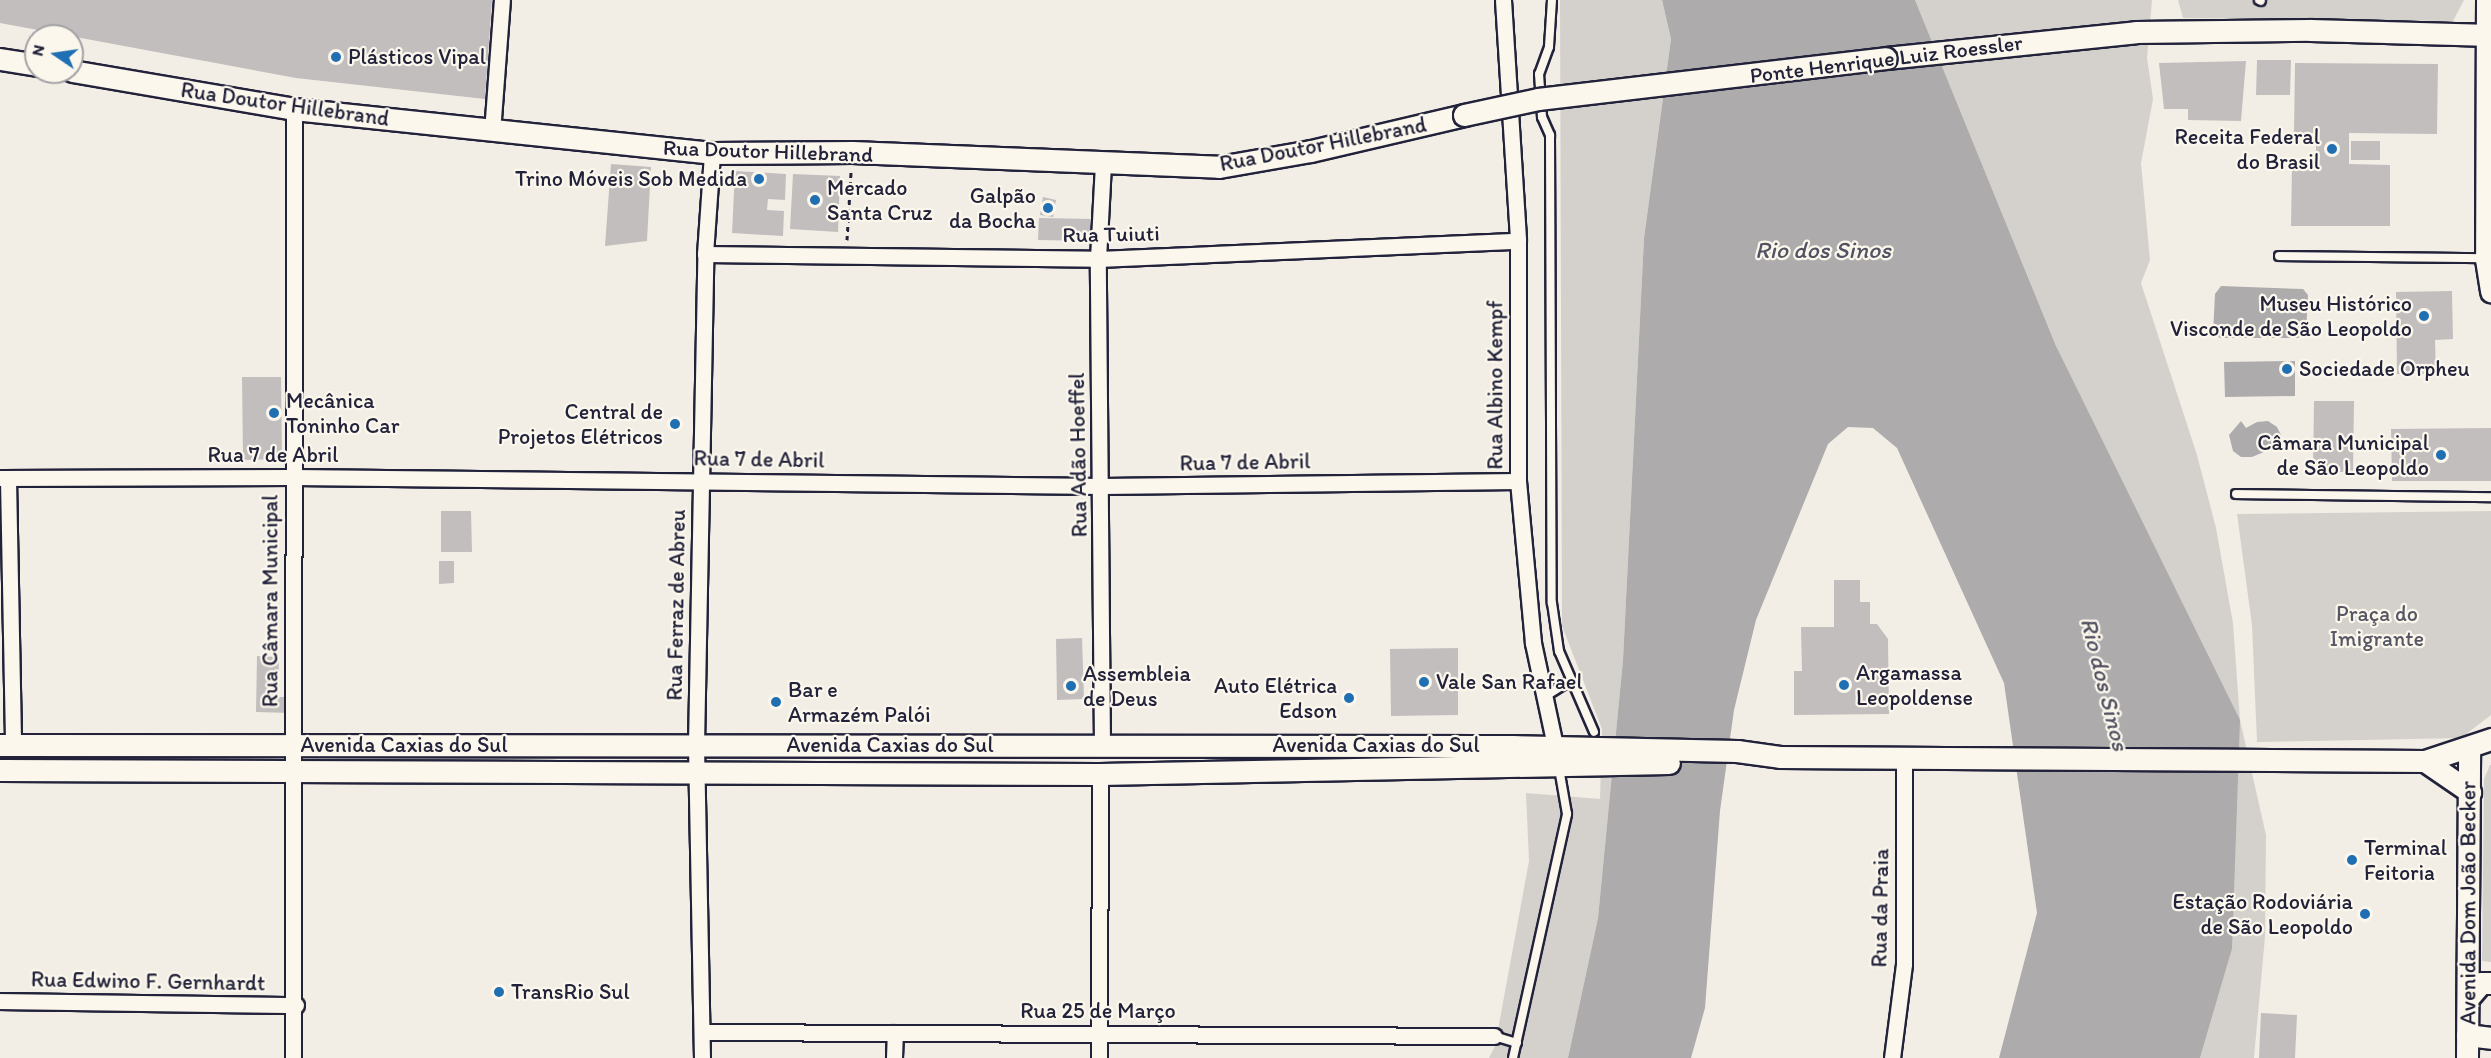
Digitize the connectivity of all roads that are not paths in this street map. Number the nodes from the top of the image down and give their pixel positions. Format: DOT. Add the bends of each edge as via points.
graph roads {
  1 [pos="502,0"];
  2 [pos="1503,0"];
  3 [pos="1552,0"];
  4 [pos="2487,0"];
  5 [pos="2489,35"];
  6 [pos="0,59"];
  7 [pos="24,63"];
  8 [pos="84,73"];
  9 [pos="294,109"];
  10 [pos="1464,115"];
  11 [pos="492,132"];
  12 [pos="712,153"];
  13 [pos="1103,165"];
  14 [pos="1518,240"];
  15 [pos="705,254"];
  16 [pos="2279,256"];
  17 [pos="1098,259"];
  18 [pos="2488,259"];
  19 [pos="2491,292"];
  20 [pos="292,477"];
  21 [pos="4,479"];
  22 [pos="700,481"];
  23 [pos="1518,481"];
  24 [pos="1102,486"];
  25 [pos="2236,495"];
  26 [pos="2491,497"];
  27 [pos="1571,680"];
  28 [pos="1545,697"];
  29 [pos="2491,738"];
  30 [pos="293,744"];
  31 [pos="7,745"];
  32 [pos="696,745"];
  33 [pos="1102,745"];
  34 [pos="2469,748"];
  35 [pos="1601,749"];
  36 [pos="2491,754"];
  37 [pos="1557,757"];
  38 [pos="1904,759"];
  39 [pos="2425,761"];
  40 [pos="0,770"];
  41 [pos="697,770"];
  42 [pos="294,771"];
  43 [pos="1100,774"];
  44 [pos="2470,792"];
  45 [pos="2491,983"];
  46 [pos="2468,998"];
  47 [pos="0,1001"];
  48 [pos="296,1005"];
  49 [pos="703,1032"];
  50 [pos="895,1033"];
  51 [pos="1099,1034"];
  52 [pos="2468,1035"];
  53 [pos="1494,1036"];
  54 [pos="2491,1038"];
  55 [pos="1517,1043"];
  56 [pos="294,1058"];
  57 [pos="702,1058"];
  58 [pos="894,1058"];
  59 [pos="1099,1058"];
  60 [pos="1513,1058"];
  61 [pos="1892,1058"];
  62 [pos="2467,1058"];
  1 -- 11 [label="street"];
  2 -- 14 [label="street, Rua Albino Kempf"];
  3 -- 27 [label="lane" via="1549,47 1539,74 1542,117 1550,135 1552,603 1559,651"];
  4 -- 5 [label="street"];
  5 -- 10 [label="street, Ponte Henrique Luiz Roessler, bridge" via="2310,30 2136,32 1538,99"];
  5 -- 18 [label="street"];
  6 -- 7 [label="street"];
  8 -- 9 [label="street, Rua Doutor Hillebrand"];
  9 -- 11 [label="street, Rua Doutor Hillebrand"];
  9 -- 20 [label="street, Rua Câmara Municipal"];
  10 -- 13 [label="street, Rua Doutor Hillebrand" via="1311,151 1219,167"];
  11 -- 12 [label="street, Rua Doutor Hillebrand"];
  12 -- 13 [label="street, Rua Doutor Hillebrand" via="852,152"];
  12 -- 15 [label="street, Rua Ferraz de Abreu"];
  13 -- 17 [label="street, Rua Adão Hoeffel"];
  14 -- 17 [label="street, Rua Tuiuti"];
  14 -- 23 [label="street, Rua Albino Kempf"];
  15 -- 17 [label="street, Rua Tuiuti"];
  15 -- 22 [label="street, Rua Ferraz de Abreu"];
  16 -- 18 [label="lane"];
  17 -- 24 [label="street, Rua Adão Hoeffel"];
  18 -- 19 [label="street"];
  20 -- 21 [label="street, Rua 7 de Abril"];
  20 -- 22 [label="street, Rua 7 de Abril"];
  20 -- 30 [label="street, Rua Câmara Municipal"];
  21 -- 31 [label="street"];
  22 -- 24 [label="street, Rua 7 de Abril"];
  22 -- 32 [label="street, Rua Ferraz de Abreu"];
  23 -- 24 [label="street, Rua 7 de Abril"];
  23 -- 28 [label="street, Rua Albino Kempf" via="1533,643"];
  24 -- 33 [label="street, Rua Adão Hoeffel"];
  25 -- 26 [label="lane"];
  27 -- 28 [label="lane"];
  27 -- 35 [label="lane"];
  28 -- 37 [label="street, Rua Albino Kempf"];
  29 -- 34 [label="street, Avenida Caxias do Sul"];
  30 -- 31 [label="street, Avenida Caxias do Sul"];
  30 -- 32 [label="street, Avenida Caxias do Sul"];
  30 -- 42 [label="street, Rua Câmara Municipal"];
  32 -- 33 [label="street, Avenida Caxias do Sul"];
  32 -- 41 [label="street, Rua Ferraz de Abreu"];
  33 -- 37 [label="street, Avenida Caxias do Sul"];
  34 -- 36 [label="street"];
  34 -- 39 [label="street, Avenida Caxias do Sul"];
  34 -- 44 [label="street, Avenida Dom João Becker"];
  35 -- 37 [label="street, Avenida Caxias do Sul"];
  35 -- 38 [label="street, Avenida Caxias do Sul"];
  37 -- 43 [label="street, Avenida Caxias do Sul"];
  37 -- 55 [label="lane" via="1567,813"];
  38 -- 39 [label="street, Avenida Caxias do Sul"];
  38 -- 61 [label="street, Rua da Praia" via="1904,964"];
  39 -- 44 [label="street"];
  40 -- 42 [label="street, Avenida Caxias do Sul"];
  41 -- 42 [label="street, Avenida Caxias do Sul"];
  41 -- 43 [label="street, Avenida Caxias do Sul"];
  41 -- 49 [label="street, Rua Ferraz de Abreu"];
  42 -- 48 [label="street, Rua Câmara Municipal"];
  43 -- 51 [label="street"];
  44 -- 46 [label="street, Avenida Dom João Becker"];
  45 -- 46 [label="street" via="2481,983"];
  46 -- 52 [label="street, Avenida Dom João Becker"];
  47 -- 48 [label="street, Rua Edwino F. Gernhardt"];
  48 -- 56 [label="street, Rua Câmara Municipal"];
  49 -- 50 [label="street, Rua 25 de Março"];
  49 -- 57 [label="street, Rua Ferraz de Abreu"];
  50 -- 51 [label="street, Rua 25 de Março"];
  50 -- 58 [label="street"];
  51 -- 53 [label="street, Rua 25 de Março"];
  51 -- 59 [label="street"];
  52 -- 54 [label="street"];
  52 -- 62 [label="street, Avenida Dom João Becker"];
  53 -- 55 [label="lane"];
  55 -- 60 [label="lane"];
}
